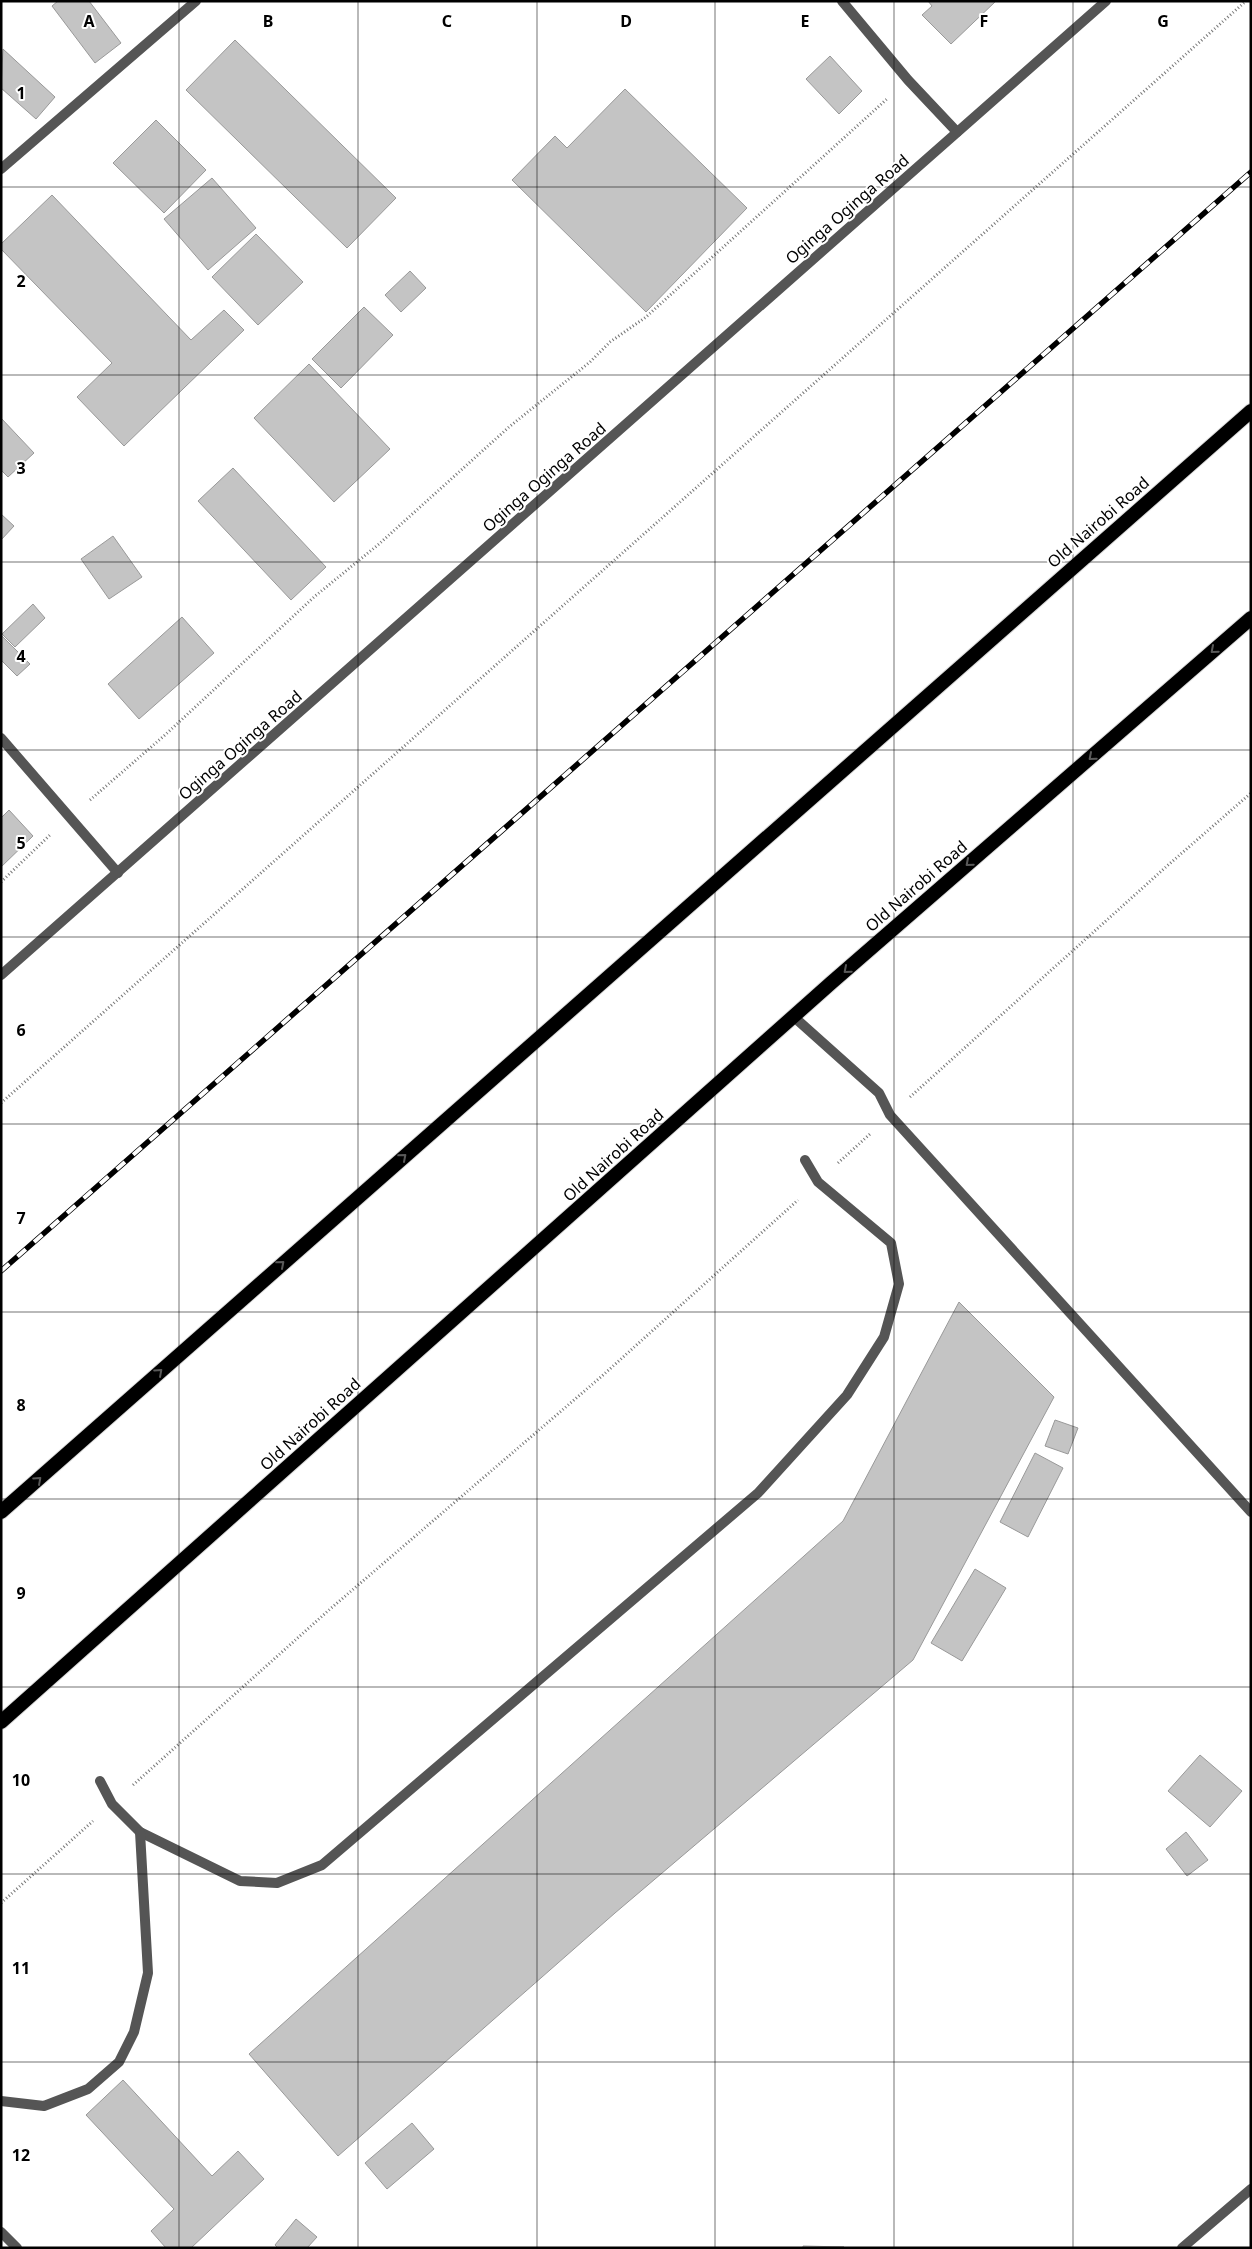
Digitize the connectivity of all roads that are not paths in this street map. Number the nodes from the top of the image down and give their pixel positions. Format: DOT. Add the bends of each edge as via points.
graph roads {
  1 [pos="196,1"];
  2 [pos="842,1"];
  3 [pos="1106,1"];
  4 [pos="957,132"];
  5 [pos="1,169"];
  6 [pos="1251,411"];
  7 [pos="1251,618"];
  8 [pos="1,738"];
  9 [pos="118,874"];
  10 [pos="1,975"];
  11 [pos="794,1017"];
  12 [pos="805,1160"];
  13 [pos="1,1512"];
  14 [pos="1251,1512"];
  15 [pos="1,1722"];
  16 [pos="100,1781"];
  17 [pos="140,1832"];
  18 [pos="1,2100"];
  19 [pos="1251,2188"];
  20 [pos="1,2232"];
  21 [pos="17,2248"];
  22 [pos="1182,2248"];
  1 -- 5 [label="street"];
  2 -- 4 [label="street" via="908,80"];
  3 -- 4 [label="street, Oginga Oginga Road"];
  4 -- 9 [label="street, Oginga Oginga Road"];
  13 -- 6 [label="highway, Old Nairobi Road, one-way"];
  7 -- 11 [label="highway, Old Nairobi Road, one-way"];
  8 -- 9 [label="street"];
  9 -- 10 [label="street, Oginga Oginga Road"];
  11 -- 14 [label="street" via="880,1093 890,1115"];
  11 -- 15 [label="highway, Old Nairobi Road"];
  12 -- 17 [label="street" via="818,1182 890,1244 899,1284 884,1337 847,1395 758,1493 322,1865 277,1883 240,1880"];
  16 -- 17 [label="street" via="112,1804"];
  17 -- 18 [label="street" via="148,1973 134,2032 119,2062 88,2089 44,2106"];
  19 -- 22 [label="street"];
  20 -- 21 [label="street"];
}
